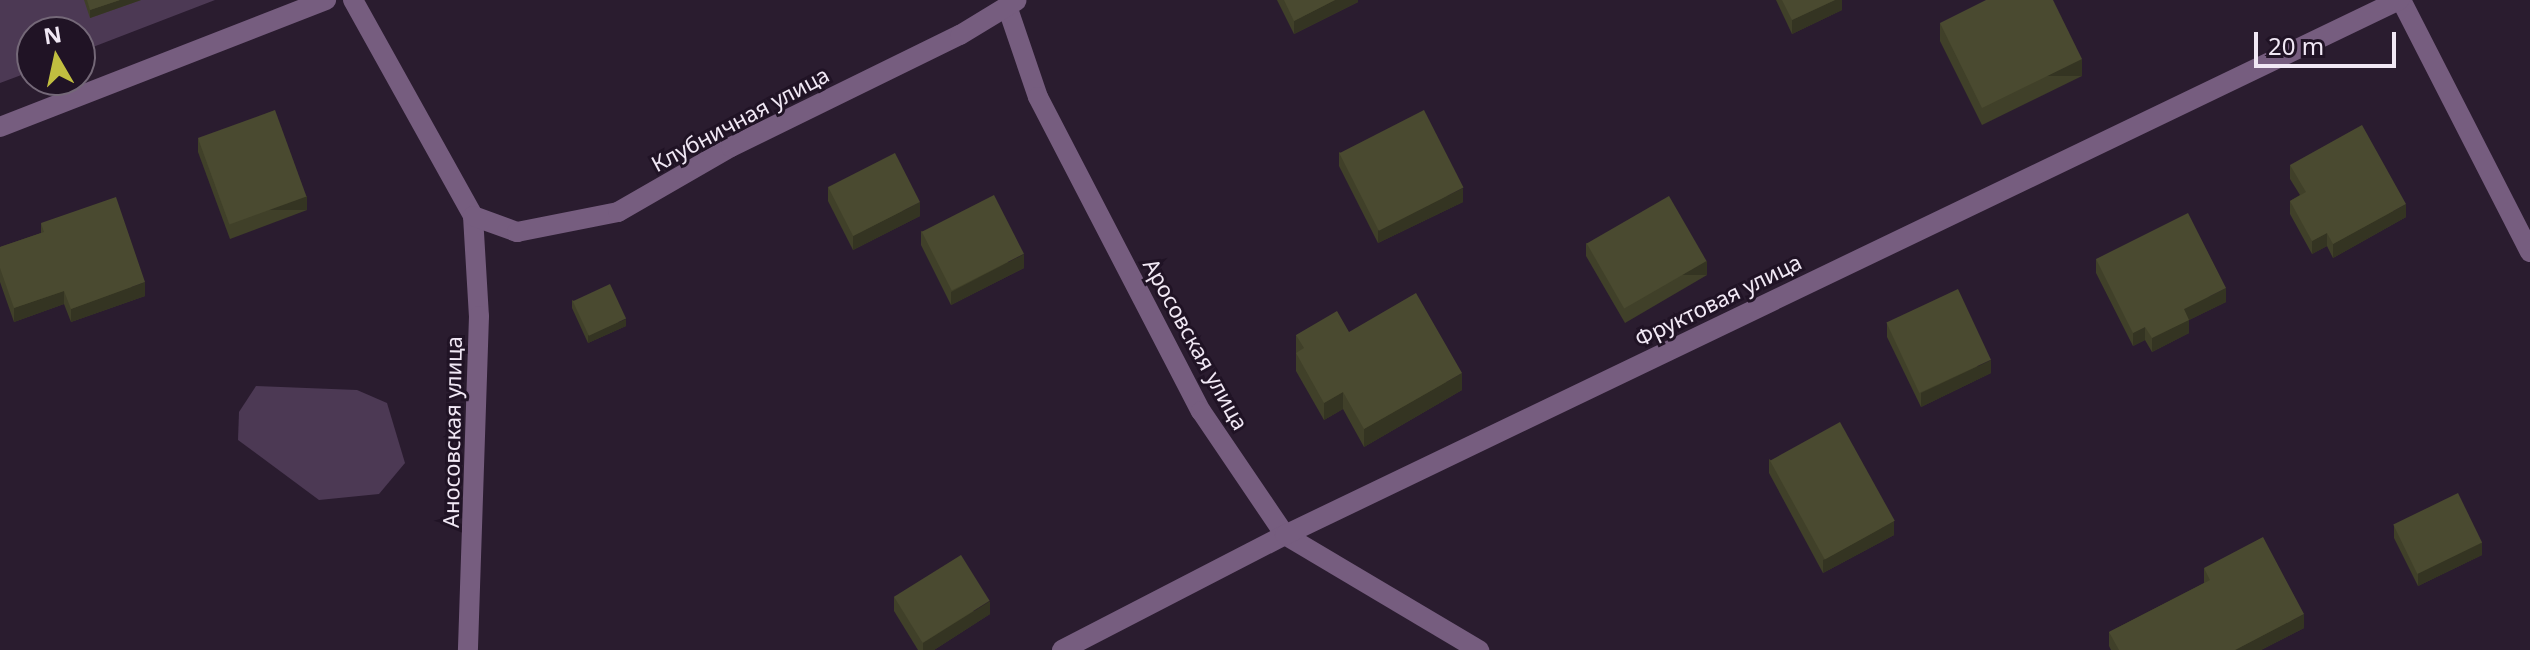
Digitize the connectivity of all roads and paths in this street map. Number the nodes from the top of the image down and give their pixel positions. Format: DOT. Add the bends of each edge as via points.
graph roads {
  1 [pos="326,0"];
  2 [pos="353,0"];
  3 [pos="2400,0"];
  4 [pos="1012,3"];
  5 [pos="0,127"];
  6 [pos="473,216"];
  7 [pos="2530,252"];
  8 [pos="1285,535"];
  9 [pos="468,650"];
  10 [pos="1062,650"];
  11 [pos="1479,650"];
  1 -- 5 [label="street"];
  2 -- 6 [label="street"];
  3 -- 7 [label="street"];
  3 -- 8 [label="street, Фруктовая улица"];
  4 -- 6 [label="street, Клубничная улица" via="960,35 731,147 618,212 517,232"];
  4 -- 8 [label="street, Аросовская улица" via="1038,97 1201,411"];
  6 -- 9 [label="street, Аносовская улица" via="479,316"];
  8 -- 10 [label="street, Фруктовая улица"];
  8 -- 11 [label="street, Аросовская улица"];
}
